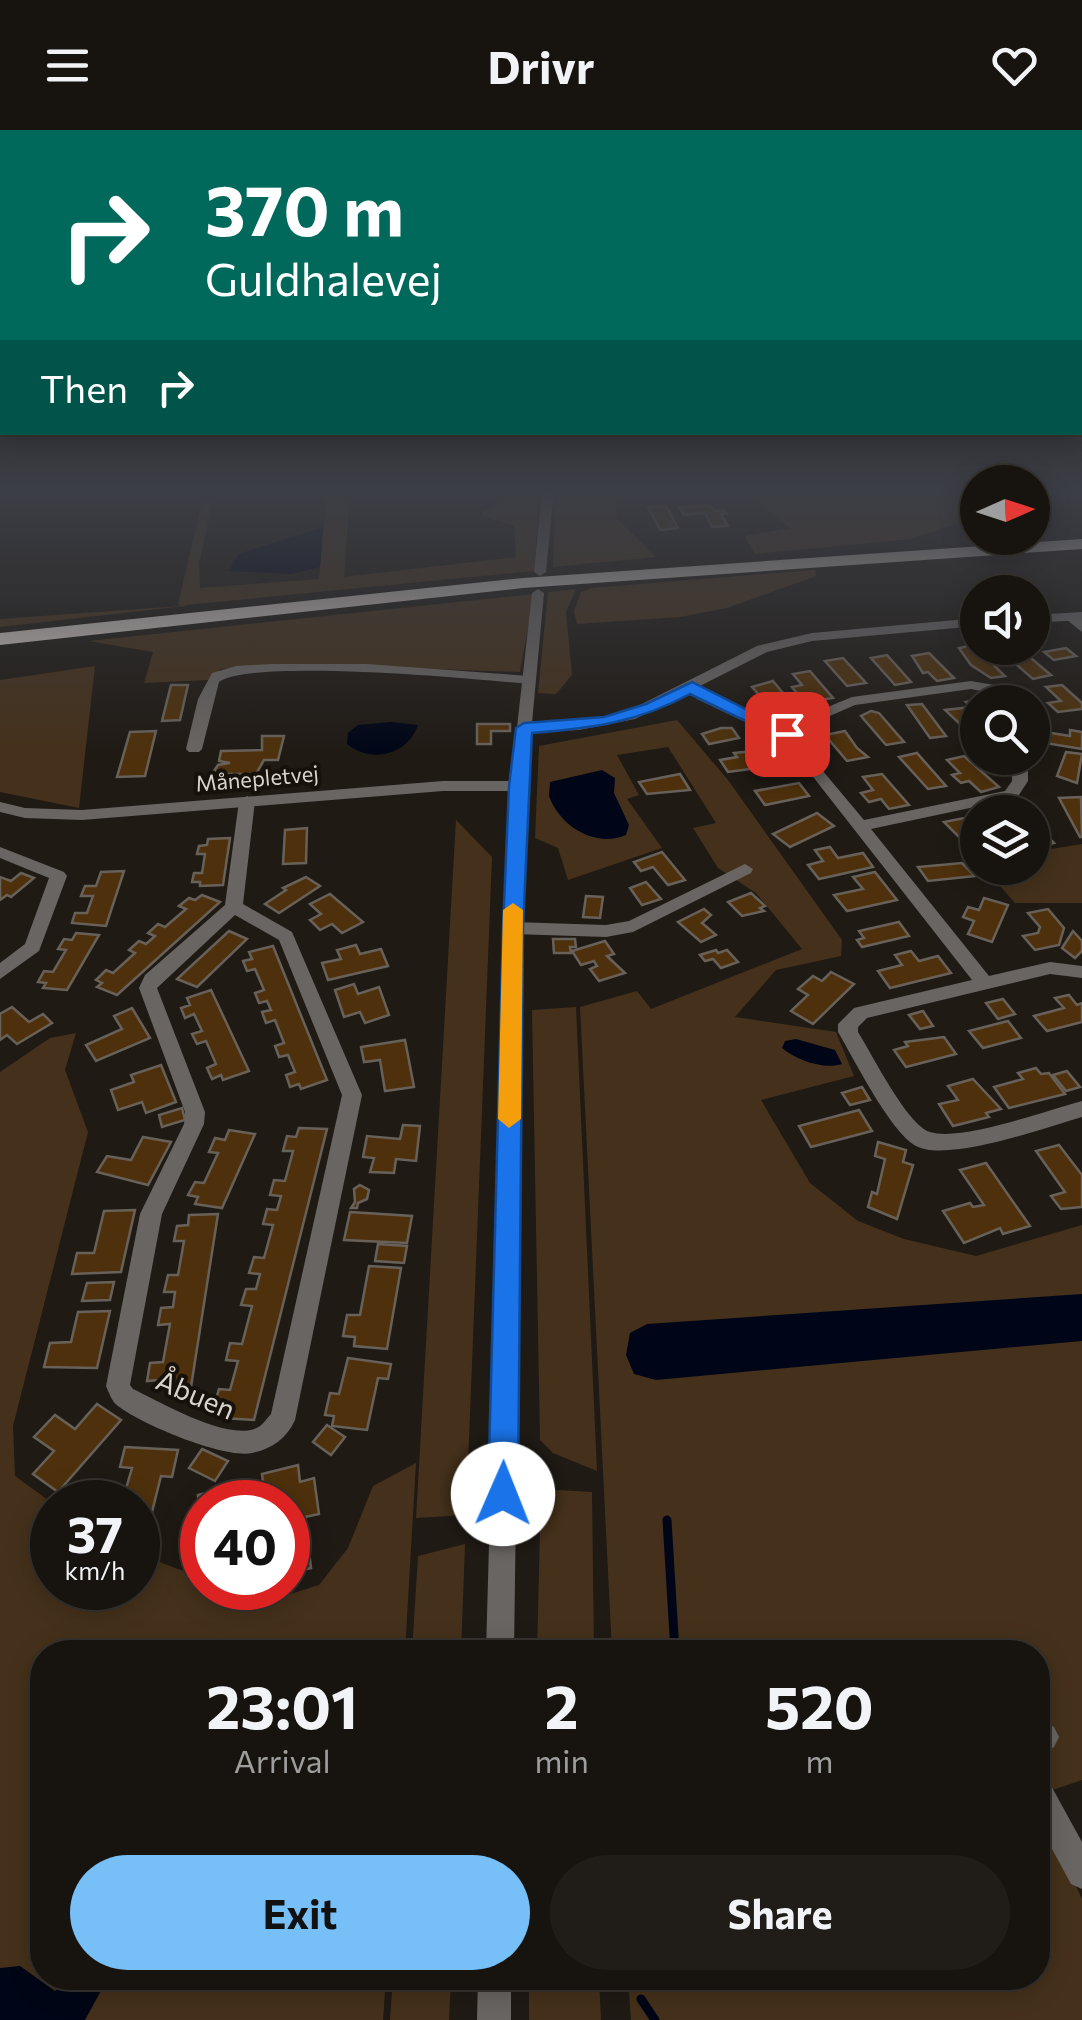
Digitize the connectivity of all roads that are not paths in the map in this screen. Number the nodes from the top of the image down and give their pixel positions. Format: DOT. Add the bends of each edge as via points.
graph roads {
  1 [pos="606,577"];
  2 [pos="538,593"];
  3 [pos="1050,619"];
  4 [pos="1078,620"];
  5 [pos="960,624"];
  6 [pos="0,639"];
  7 [pos="529,680"];
  8 [pos="692,686"];
  9 [pos="960,688"];
  10 [pos="524,728"];
  11 [pos="782,731"];
  12 [pos="194,749"];
  13 [pos="1019,775"];
  14 [pos="518,786"];
  15 [pos="247,802"];
  16 [pos="0,807"];
  17 [pos="860,826"];
  18 [pos="0,852"];
  19 [pos="744,868"];
  20 [pos="234,907"];
  21 [pos="513,928"];
  22 [pos="1082,972"];
  23 [pos="0,973"];
  24 [pos="984,982"];
  25 [pos="1082,1108"];
  26 [pos="500,1640"];
  27 [pos="1050,1815"];
  28 [pos="1082,1873"];
  29 [pos="495,1990"];
  30 [pos="494,2020"];
  1 -- 6 [label="highway"];
  2 -- 7 [label="street"];
  3 -- 4 [label="street"];
  5 -- 8 [label="street" via="762,649"];
  7 -- 10 [label="street"];
  7 -- 12 [label="street" via="320,668 232,672 210,686"];
  8 -- 10 [label="street" via="606,722"];
  8 -- 11 [label="street"];
  9 -- 11 [label="street" via="847,703"];
  10 -- 14 [label="street"];
  11 -- 17 [label="street"];
  13 -- 17 [label="street" via="1011,795"];
  14 -- 15 [label="street, Månepletvej"];
  14 -- 21 [label="street"];
  15 -- 16 [label="street, Månepletvej" via="82,815"];
  15 -- 20 [label="street"];
  17 -- 24 [label="street"];
  18 -- 23 [label="street" via="58,876 33,946"];
  19 -- 21 [label="street" via="633,926"];
  20 -- 20 [label="street, Åbuen" via="148,988 195,1112 150,1214 118,1386 124,1397 242,1444 266,1439 282,1420 352,1095 286,936"];
  21 -- 26 [label="street"];
  22 -- 24 [label="street" via="1060,967"];
  24 -- 25 [label="street" via="862,1013 848,1024 850,1040 904,1123 924,1140 947,1144"];
  27 -- 28 [label="street"];
  29 -- 30 [label="street"];
}
